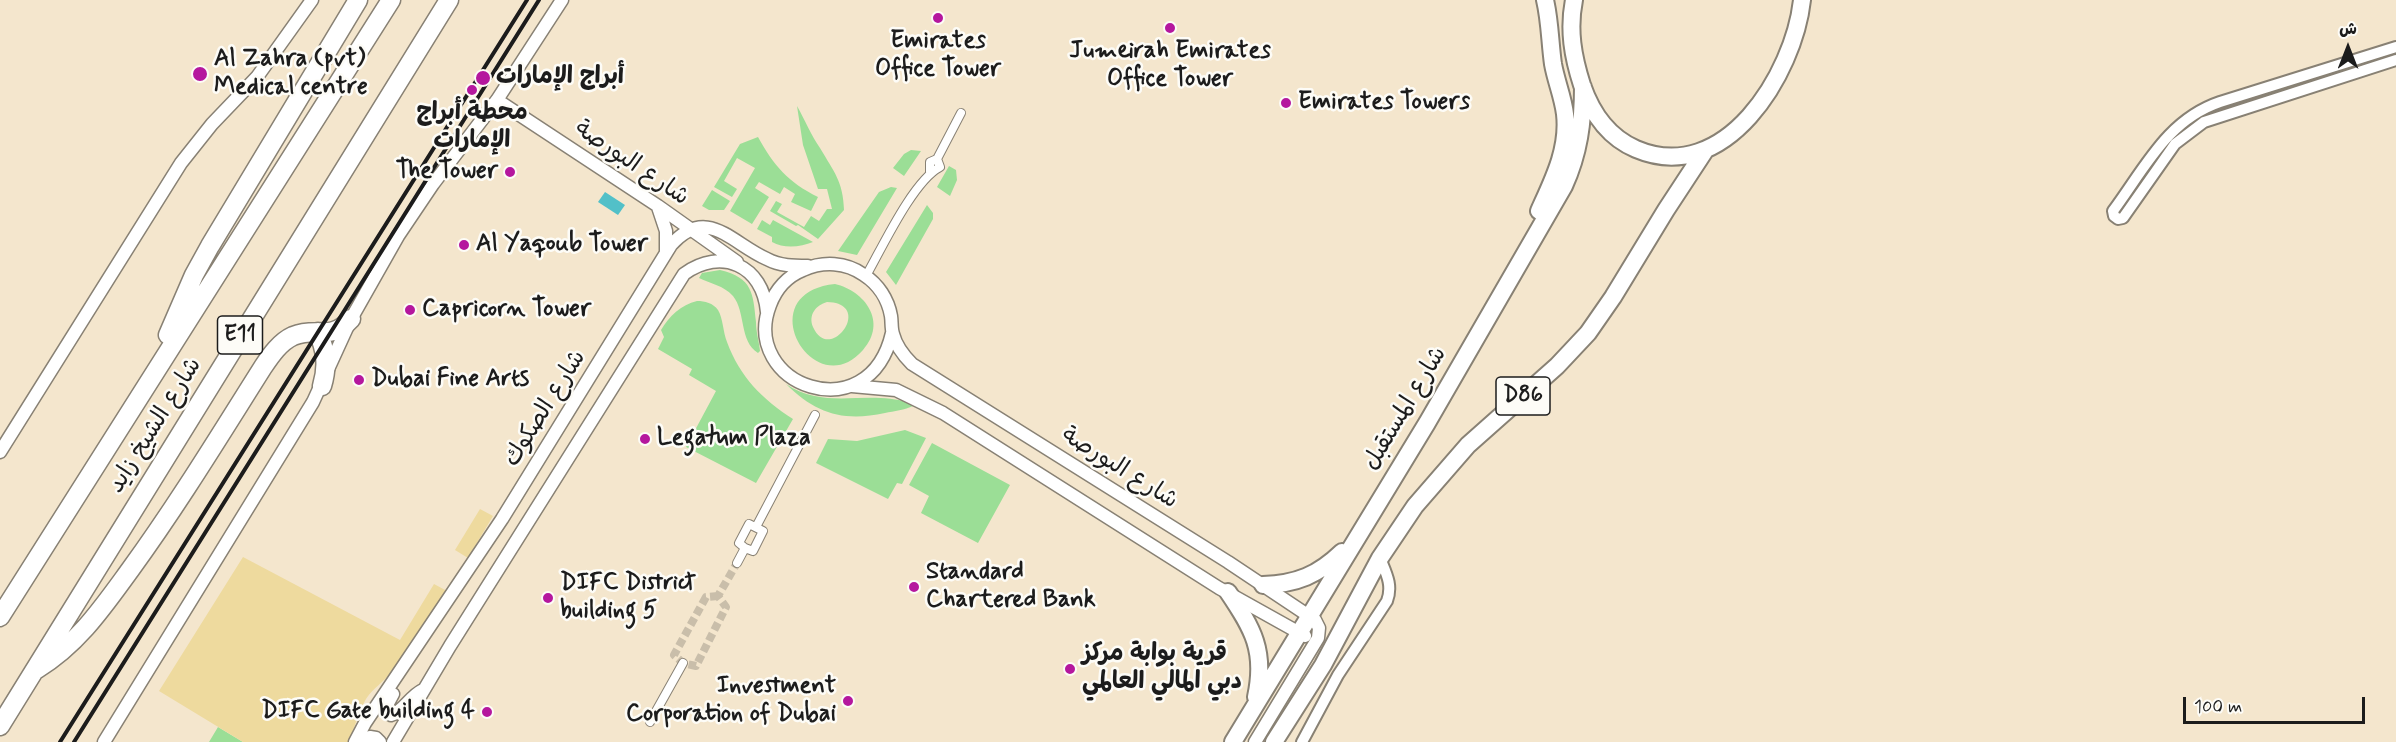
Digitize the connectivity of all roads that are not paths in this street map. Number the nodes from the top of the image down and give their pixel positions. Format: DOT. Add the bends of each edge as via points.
graph roads {
  1 [pos="312,0"];
  2 [pos="358,0"];
  3 [pos="391,0"];
  4 [pos="449,0"];
  5 [pos="562,0"];
  6 [pos="1545,0"];
  7 [pos="1574,0"];
  8 [pos="1802,0"];
  9 [pos="2396,47"];
  10 [pos="2396,60"];
  11 [pos="1583,87"];
  12 [pos="496,100"];
  13 [pos="961,113"];
  14 [pos="1706,149"];
  15 [pos="658,206"];
  16 [pos="690,229"];
  17 [pos="1530,245"];
  18 [pos="666,254"];
  19 [pos="740,265"];
  20 [pos="812,266"];
  21 [pos="866,276"];
  22 [pos="767,313"];
  23 [pos="351,319"];
  24 [pos="318,332"];
  25 [pos="892,333"];
  26 [pos="159,364"];
  27 [pos="322,386"];
  28 [pos="851,386"];
  29 [pos="815,415"];
  30 [pos="0,452"];
  31 [pos="756,527"];
  32 [pos="1354,541"];
  33 [pos="745,548"];
  34 [pos="1380,558"];
  35 [pos="737,563"];
  36 [pos="1263,585"];
  37 [pos="1227,592"];
  38 [pos="0,617"];
  39 [pos="1311,617"];
  40 [pos="428,631"];
  41 [pos="1300,633"];
  42 [pos="1338,639"];
  43 [pos="1317,641"];
  44 [pos="683,663"];
  45 [pos="33,671"];
  46 [pos="424,690"];
  47 [pos="1252,710"];
  48 [pos="650,722"];
  49 [pos="0,726"];
  50 [pos="394,740"];
  51 [pos="104,742"];
  52 [pos="355,742"];
  53 [pos="363,742"];
  54 [pos="380,742"];
  55 [pos="1233,742"];
  56 [pos="1255,742"];
  57 [pos="1274,742"];
  58 [pos="1302,742"];
  1 -- 30 [label="street" via="257,77 181,163"];
  2 -- 26 [label="highway" via="194,275"];
  3 -- 26 [label="highway, شارع الشيخ زايد / E11"];
  4 -- 45 [label="highway, شارع الشيخ زايد / E11"];
  5 -- 12 [label="street"];
  6 -- 17 [label="main road" via="1565,132 1561,156 1534,222"];
  7 -- 11 [label="main road" via="1572,40"];
  8 -- 14 [label="main road" via="1792,43 1774,83 1737,128"];
  9 -- 10 [label="street" via="2193,113 2161,143 2113,211 2114,216 2123,218 2175,144 2204,122"];
  11 -- 14 [label="main road" via="1598,120 1633,148 1673,156"];
  11 -- 17 [label="main road, شارع المستقبل" via="1577,154 1564,186"];
  12 -- 15 [label="street, شارع البورصة"];
  12 -- 23 [label="street" via="415,210"];
  13 -- 21 [label="street" via="936,159 940,167 930,172 916,190"];
  14 -- 34 [label="main road, D86" via="1588,333 1451,462 1414,506"];
  15 -- 16 [label="street, شارع البورصة"];
  15 -- 18 [label="street" via="666,231"];
  16 -- 18 [label="street, شارع الصكوك"];
  16 -- 19 [label="street, شارع البورصة"];
  16 -- 20 [label="street" via="713,228 774,262"];
  17 -- 32 [label="main road, شارع المستقبل"];
  18 -- 40 [label="street, شارع الصكوك"];
  19 -- 22 [label="street" via="760,288"];
  19 -- 46 [label="street, شارع الصكوك" via="703,262 676,283"];
  20 -- 21 [label="street" via="838,264"];
  20 -- 22 [label="street" via="783,283"];
  21 -- 25 [label="street" via="886,301"];
  22 -- 28 [label="street" via="768,345 794,380 822,389"];
  23 -- 24 [label="highway" via="338,331"];
  23 -- 27 [label="street"];
  24 -- 27 [label="highway" via="326,364"];
  24 -- 45 [label="highway" via="292,337 271,356 172,511 94,619 66,649"];
  25 -- 28 [label="street" via="879,365"];
  25 -- 36 [label="street, شارع البورصة" via="905,357 920,370"];
  26 -- 38 [label="highway, شارع الشيخ زايد / E11"];
  27 -- 51 [label="street"];
  28 -- 37 [label="street, شارع البورصة" via="896,390 943,413"];
  29 -- 31 [label="street"];
  31 -- 33 [label="street" via="748,524 738,543"];
  31 -- 33 [label="street" via="763,531 753,551"];
  32 -- 36 [label="main road" via="1310,577"];
  32 -- 39 [label="main road, شارع المستقبل"];
  33 -- 35 [label="street"];
  34 -- 42 [label="main road, D86"];
  34 -- 58 [label="street" via="1389,581 1387,601 1338,675"];
  36 -- 39 [label="street, شارع البورصة"];
  37 -- 41 [label="street, شارع البورصة"];
  37 -- 47 [label="main road" via="1257,643 1260,670"];
  39 -- 41 [label="main road, شارع المستقبل"];
  39 -- 43 [label="street" via="1319,628"];
  40 -- 46 [label="street" via="425,643 387,705 387,712 396,714 410,698"];
  40 -- 52 [label="street, شارع الصكوك"];
  41 -- 43 [label="street, شارع البورصة"];
  41 -- 47 [label="main road, شارع المستقبل"];
  42 -- 43 [label="street"];
  42 -- 57 [label="main road, D86"];
  43 -- 56 [label="street"];
  44 -- 48 [label="street"];
  45 -- 49 [label="highway, شارع الشيخ زايد / E11"];
  46 -- 50 [label="street, شارع الصكوك"];
  47 -- 55 [label="main road, شارع المستقبل"];
  53 -- 54 [label="street" via="373,737"];
}
